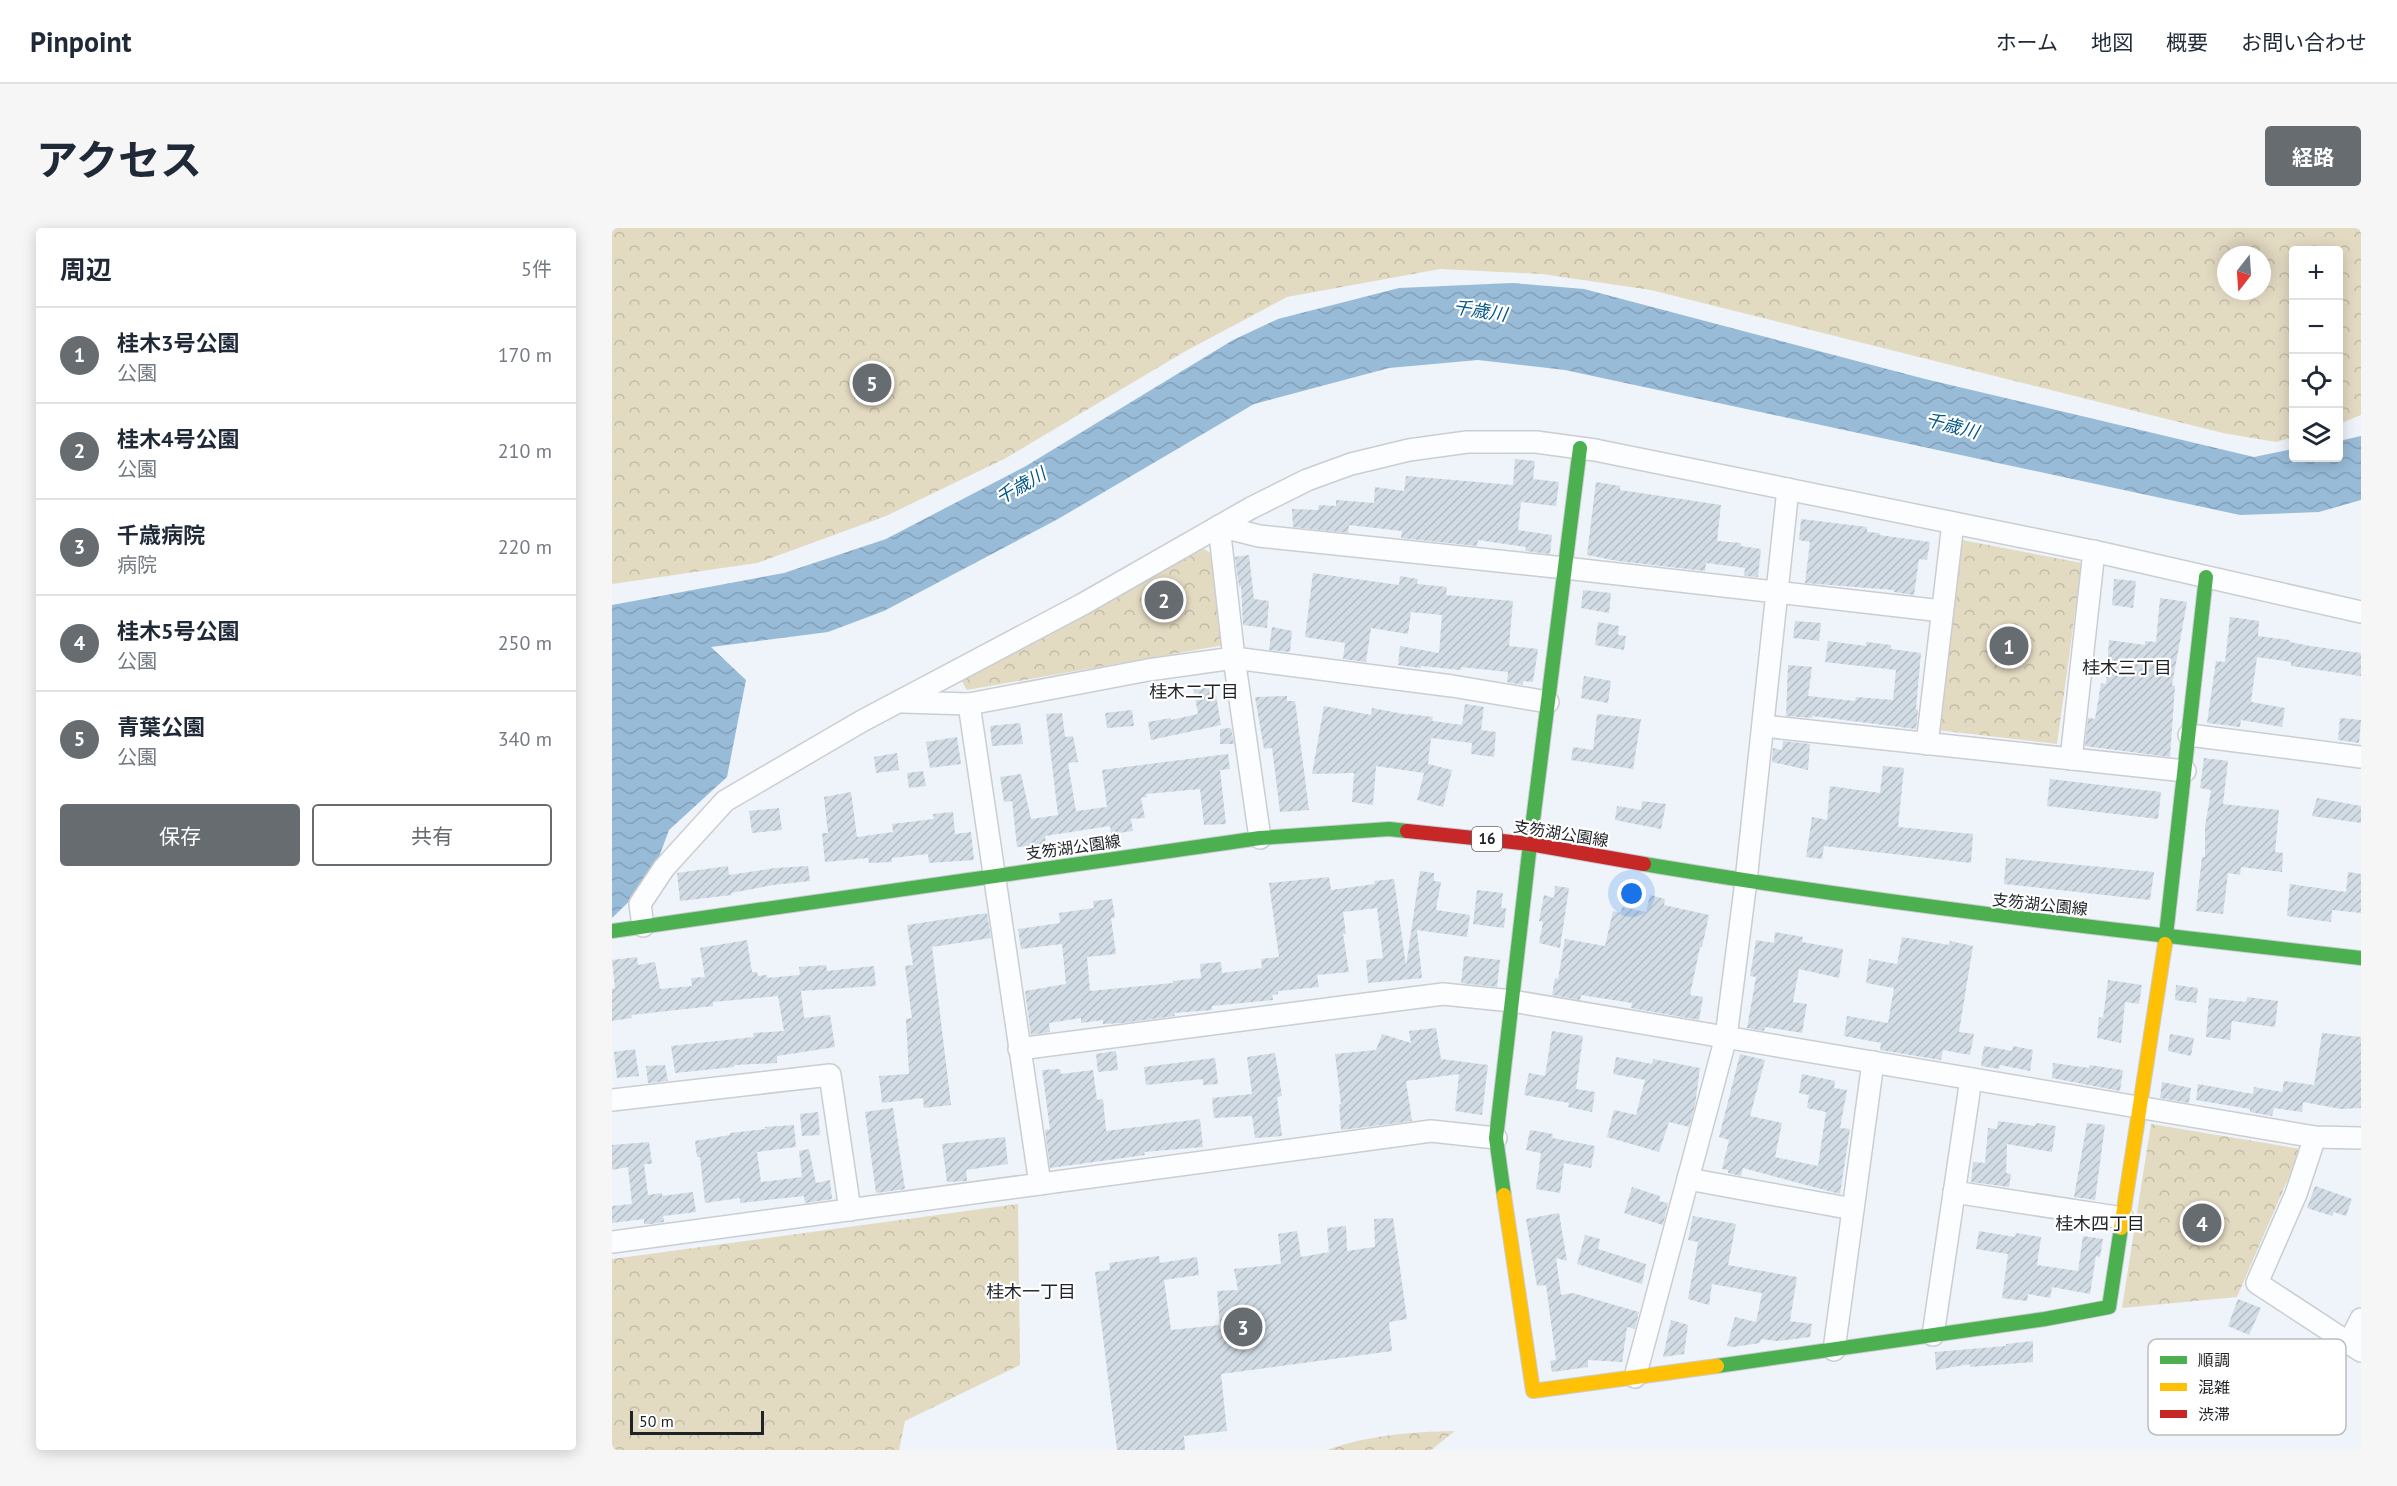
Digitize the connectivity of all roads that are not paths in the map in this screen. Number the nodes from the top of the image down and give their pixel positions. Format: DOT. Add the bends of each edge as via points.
graph roads {
  1 [pos="1581,448"];
  2 [pos="1788,489"];
  3 [pos="1953,523"];
  4 [pos="1219,526"];
  5 [pos="2094,551"];
  6 [pos="1565,568"];
  7 [pos="2206,577"];
  8 [pos="1777,593"];
  9 [pos="1942,611"];
  10 [pos="2361,612"];
  11 [pos="1234,658"];
  12 [pos="899,702"];
  13 [pos="1548,702"];
  14 [pos="969,704"];
  15 [pos="1763,726"];
  16 [pos="2189,735"];
  17 [pos="1927,744"];
  18 [pos="2361,757"];
  19 [pos="2071,759"];
  20 [pos="2185,771"];
  21 [pos="1260,838"];
  22 [pos="1530,844"];
  23 [pos="993,875"];
  24 [pos="1746,881"];
  25 [pos="643,926"];
  26 [pos="612,931"];
  27 [pos="2167,934"];
  28 [pos="2361,958"];
  29 [pos="1512,1001"];
  30 [pos="1726,1037"];
  31 [pos="1019,1049"];
  32 [pos="1873,1062"];
  33 [pos="1971,1079"];
  34 [pos="612,1100"];
  35 [pos="2141,1107"];
  36 [pos="2315,1137"];
  37 [pos="1496,1138"];
  38 [pos="2361,1138"];
  39 [pos="1688,1179"];
  40 [pos="1040,1184"];
  41 [pos="1954,1192"];
  42 [pos="1853,1209"];
  43 [pos="850,1210"];
  44 [pos="2123,1218"];
  45 [pos="612,1242"];
  46 [pos="2361,1319"];
  47 [pos="1933,1335"];
  48 [pos="2343,1339"];
  49 [pos="2355,1347"];
  50 [pos="1834,1350"];
  51 [pos="1635,1377"];
  1 -- 2 [label="street"];
  1 -- 4 [label="street" via="1536,442 1479,442 1409,450 1307,480"];
  1 -- 6 [label="street"];
  2 -- 3 [label="street"];
  2 -- 8 [label="street"];
  3 -- 5 [label="street"];
  3 -- 9 [label="street"];
  4 -- 6 [label="street" via="1259,536"];
  4 -- 11 [label="street"];
  4 -- 12 [label="street"];
  5 -- 7 [label="street"];
  5 -- 19 [label="street"];
  6 -- 8 [label="street"];
  6 -- 13 [label="street"];
  7 -- 10 [label="street"];
  7 -- 16 [label="street"];
  8 -- 9 [label="street"];
  8 -- 15 [label="street"];
  9 -- 17 [label="street"];
  11 -- 13 [label="street"];
  11 -- 14 [label="street"];
  11 -- 21 [label="street"];
  12 -- 14 [label="street"];
  12 -- 25 [label="street" via="725,801 664,868 640,904"];
  13 -- 22 [label="street"];
  14 -- 23 [label="street"];
  15 -- 17 [label="street"];
  15 -- 24 [label="street"];
  16 -- 18 [label="street"];
  16 -- 20 [label="street"];
  17 -- 19 [label="street"];
  19 -- 20 [label="street"];
  20 -- 27 [label="street"];
  21 -- 22 [label="street, 支笏湖公園線 / 16" via="1389,829"];
  21 -- 23 [label="street, 支笏湖公園線 / 16"];
  22 -- 24 [label="street, 支笏湖公園線 / 16"];
  22 -- 29 [label="street"];
  23 -- 25 [label="street, 支笏湖公園線 / 16"];
  23 -- 31 [label="street"];
  24 -- 27 [label="street, 支笏湖公園線 / 16" via="1975,914"];
  24 -- 30 [label="street"];
  25 -- 26 [label="street, 支笏湖公園線 / 16"];
  27 -- 28 [label="street, 支笏湖公園線 / 16"];
  27 -- 35 [label="street"];
  29 -- 30 [label="street"];
  29 -- 31 [label="street" via="1443,994"];
  29 -- 37 [label="street"];
  30 -- 32 [label="street"];
  30 -- 39 [label="street"];
  31 -- 40 [label="street"];
  32 -- 33 [label="street"];
  32 -- 42 [label="street"];
  33 -- 35 [label="street"];
  33 -- 41 [label="street"];
  34 -- 43 [label="street" via="830,1075"];
  35 -- 36 [label="street"];
  35 -- 44 [label="street"];
  36 -- 38 [label="street"];
  36 -- 48 [label="street" via="2296,1194 2257,1282"];
  37 -- 40 [label="street" via="1431,1131"];
  37 -- 51 [label="street" via="1533,1391"];
  39 -- 42 [label="street"];
  39 -- 51 [label="street"];
  40 -- 43 [label="street"];
  41 -- 44 [label="street"];
  41 -- 47 [label="street"];
  42 -- 50 [label="street"];
  43 -- 45 [label="street"];
  44 -- 47 [label="street" via="2109,1307"];
  46 -- 49 [label="street"];
  47 -- 50 [label="street"];
  50 -- 51 [label="street"];
}
